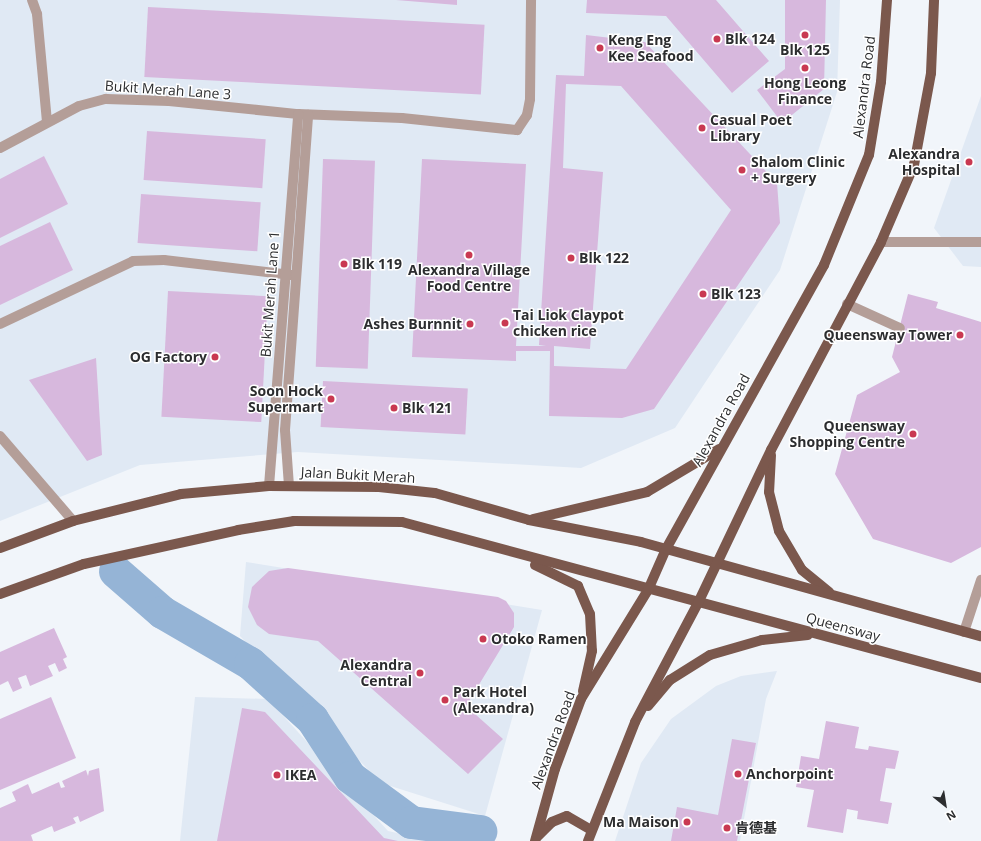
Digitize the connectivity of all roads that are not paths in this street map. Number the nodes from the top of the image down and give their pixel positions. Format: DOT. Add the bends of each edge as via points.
graph roads {
  1 [pos="32,0"];
  2 [pos="530,0"];
  3 [pos="887,0"];
  4 [pos="934,0"];
  5 [pos="303,115"];
  6 [pos="48,122"];
  7 [pos="0,148"];
  8 [pos="881,242"];
  9 [pos="981,242"];
  10 [pos="290,275"];
  11 [pos="847,304"];
  12 [pos="0,324"];
  13 [pos="900,328"];
  14 [pos="0,436"];
  15 [pos="721,448"];
  16 [pos="771,450"];
  17 [pos="269,486"];
  18 [pos="290,486"];
  19 [pos="529,520"];
  20 [pos="73,521"];
  21 [pos="0,548"];
  22 [pos="666,549"];
  23 [pos="517,556"];
  24 [pos="716,561"];
  25 [pos="981,580"];
  26 [pos="648,590"];
  27 [pos="0,594"];
  28 [pos="834,596"];
  29 [pos="698,603"];
  30 [pos="964,632"];
  31 [pos="814,634"];
  32 [pos="980,634"];
  33 [pos="981,678"];
  34 [pos="581,699"];
  35 [pos="635,722"];
  36 [pos="591,830"];
  37 [pos="536,839"];
  38 [pos="588,841"];
  1 -- 6 [label="street" via="37,14"];
  2 -- 5 [label="street" via="530,99 527,115 517,130 402,118"];
  3 -- 15 [label="main road, Alexandra Road" via="881,82 869,155 824,265"];
  4 -- 8 [label="main road" via="931,73 914,165"];
  5 -- 6 [label="street, Bukit Merah Lane 3" via="169,101 106,99 93,100"];
  5 -- 10 [label="street, Bukit Merah Lane 1"];
  6 -- 7 [label="street, Bukit Merah Lane 3"];
  8 -- 9 [label="street"];
  8 -- 11 [label="main road"];
  10 -- 12 [label="street" via="164,260 133,261"];
  10 -- 17 [label="street, Bukit Merah Lane 1"];
  10 -- 18 [label="street, Bukit Merah Lane 1" via="285,430"];
  11 -- 13 [label="street"];
  11 -- 16 [label="main road"];
  14 -- 20 [label="street"];
  15 -- 19 [label="main road" via="647,492"];
  15 -- 22 [label="main road, Alexandra Road"];
  16 -- 24 [label="main road"];
  16 -- 28 [label="main road" via="769,492 779,531 802,570"];
  17 -- 18 [label="main road, Jalan Bukit Merah"];
  17 -- 20 [label="main road, Jalan Bukit Merah" via="181,494"];
  18 -- 19 [label="main road, Jalan Bukit Merah" via="379,487 435,493"];
  19 -- 22 [label="main road, Jalan Bukit Merah"];
  20 -- 21 [label="main road, Jalan Bukit Merah"];
  22 -- 24 [label="main road, Jalan Bukit Merah"];
  22 -- 26 [label="main road, Alexandra Road"];
  23 -- 26 [label="main road"];
  23 -- 27 [label="main road" via="402,522 294,521 84,564"];
  23 -- 34 [label="main road" via="578,586 587,607 592,651"];
  24 -- 28 [label="main road, Queensway"];
  24 -- 29 [label="main road"];
  25 -- 30 [label="street"];
  26 -- 29 [label="main road"];
  26 -- 34 [label="main road, Alexandra Road"];
  28 -- 30 [label="main road, Queensway"];
  29 -- 31 [label="main road, Queensway"];
  29 -- 35 [label="main road"];
  30 -- 32 [label="main road, Queensway"];
  31 -- 33 [label="main road, Queensway"];
  31 -- 35 [label="main road" via="762,640 710,655 670,680"];
  34 -- 37 [label="main road, Alexandra Road" via="555,769"];
  35 -- 36 [label="main road"];
  36 -- 37 [label="main road" via="567,816 552,822"];
  36 -- 38 [label="main road"];
}
